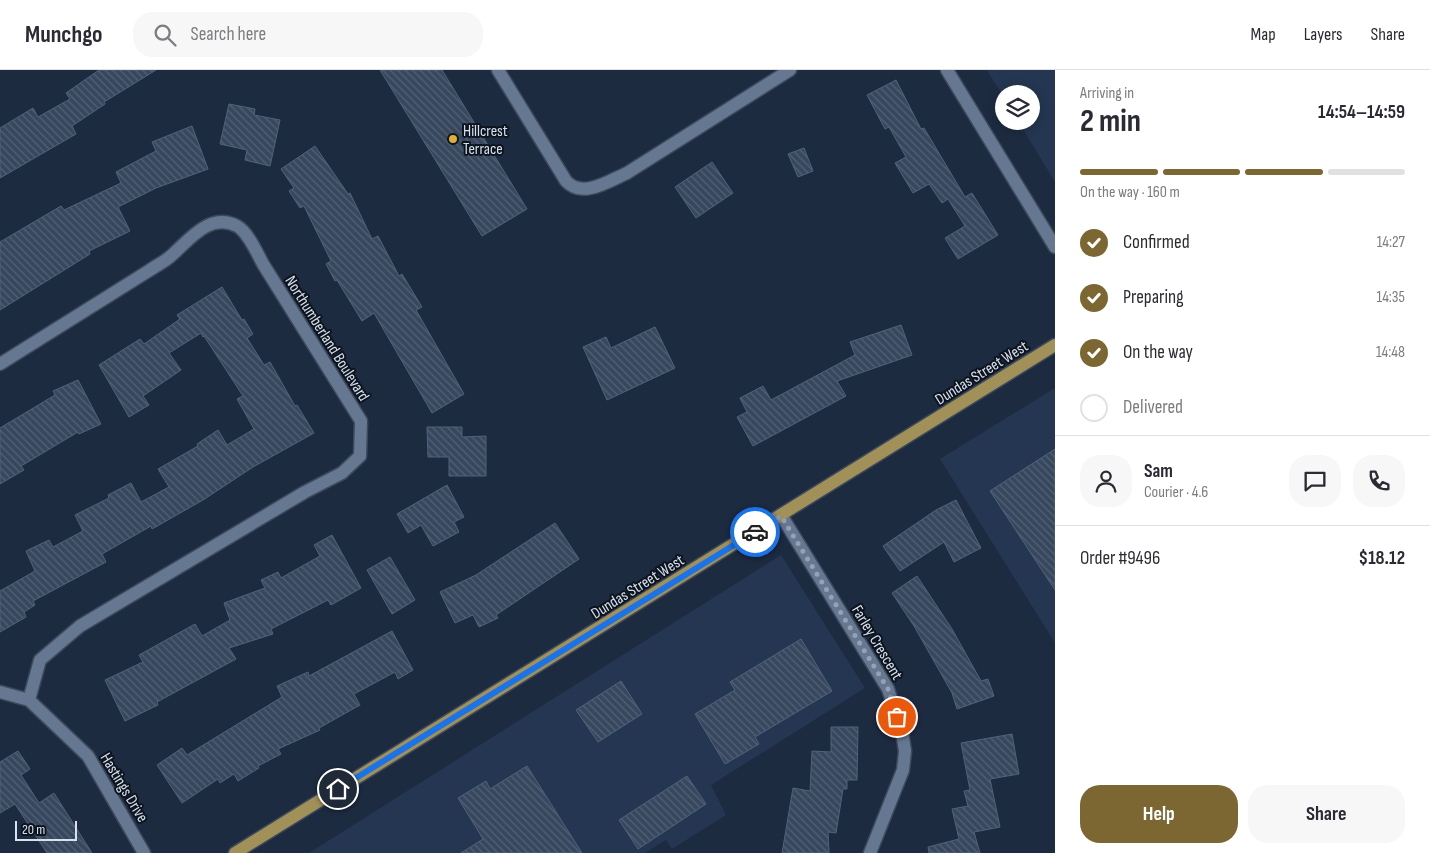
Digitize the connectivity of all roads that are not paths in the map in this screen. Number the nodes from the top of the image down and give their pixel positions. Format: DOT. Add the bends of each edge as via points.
graph roads {
  1 [pos="498,70"];
  2 [pos="790,70"];
  3 [pos="947,70"];
  4 [pos="1055,247"];
  5 [pos="1055,344"];
  6 [pos="0,364"];
  7 [pos="781,516"];
  8 [pos="0,692"];
  9 [pos="29,700"];
  10 [pos="144,853"];
  11 [pos="235,853"];
  12 [pos="870,853"];
  1 -- 2 [label="street" via="566,181 570,186 583,189 600,186 627,173"];
  3 -- 4 [label="street"];
  5 -- 7 [label="main road, Dundas Street West"];
  6 -- 9 [label="street, Northumberland Boulevard" via="172,256 206,225 224,222 238,226 250,240 361,421 360,456 342,473 80,626 40,660"];
  7 -- 11 [label="main road, Dundas Street West"];
  7 -- 12 [label="street, Farley Crescent" via="888,689 902,732 903,770"];
  8 -- 9 [label="street, Hastings Drive"];
  9 -- 10 [label="street, Hastings Drive" via="88,756"];
}
